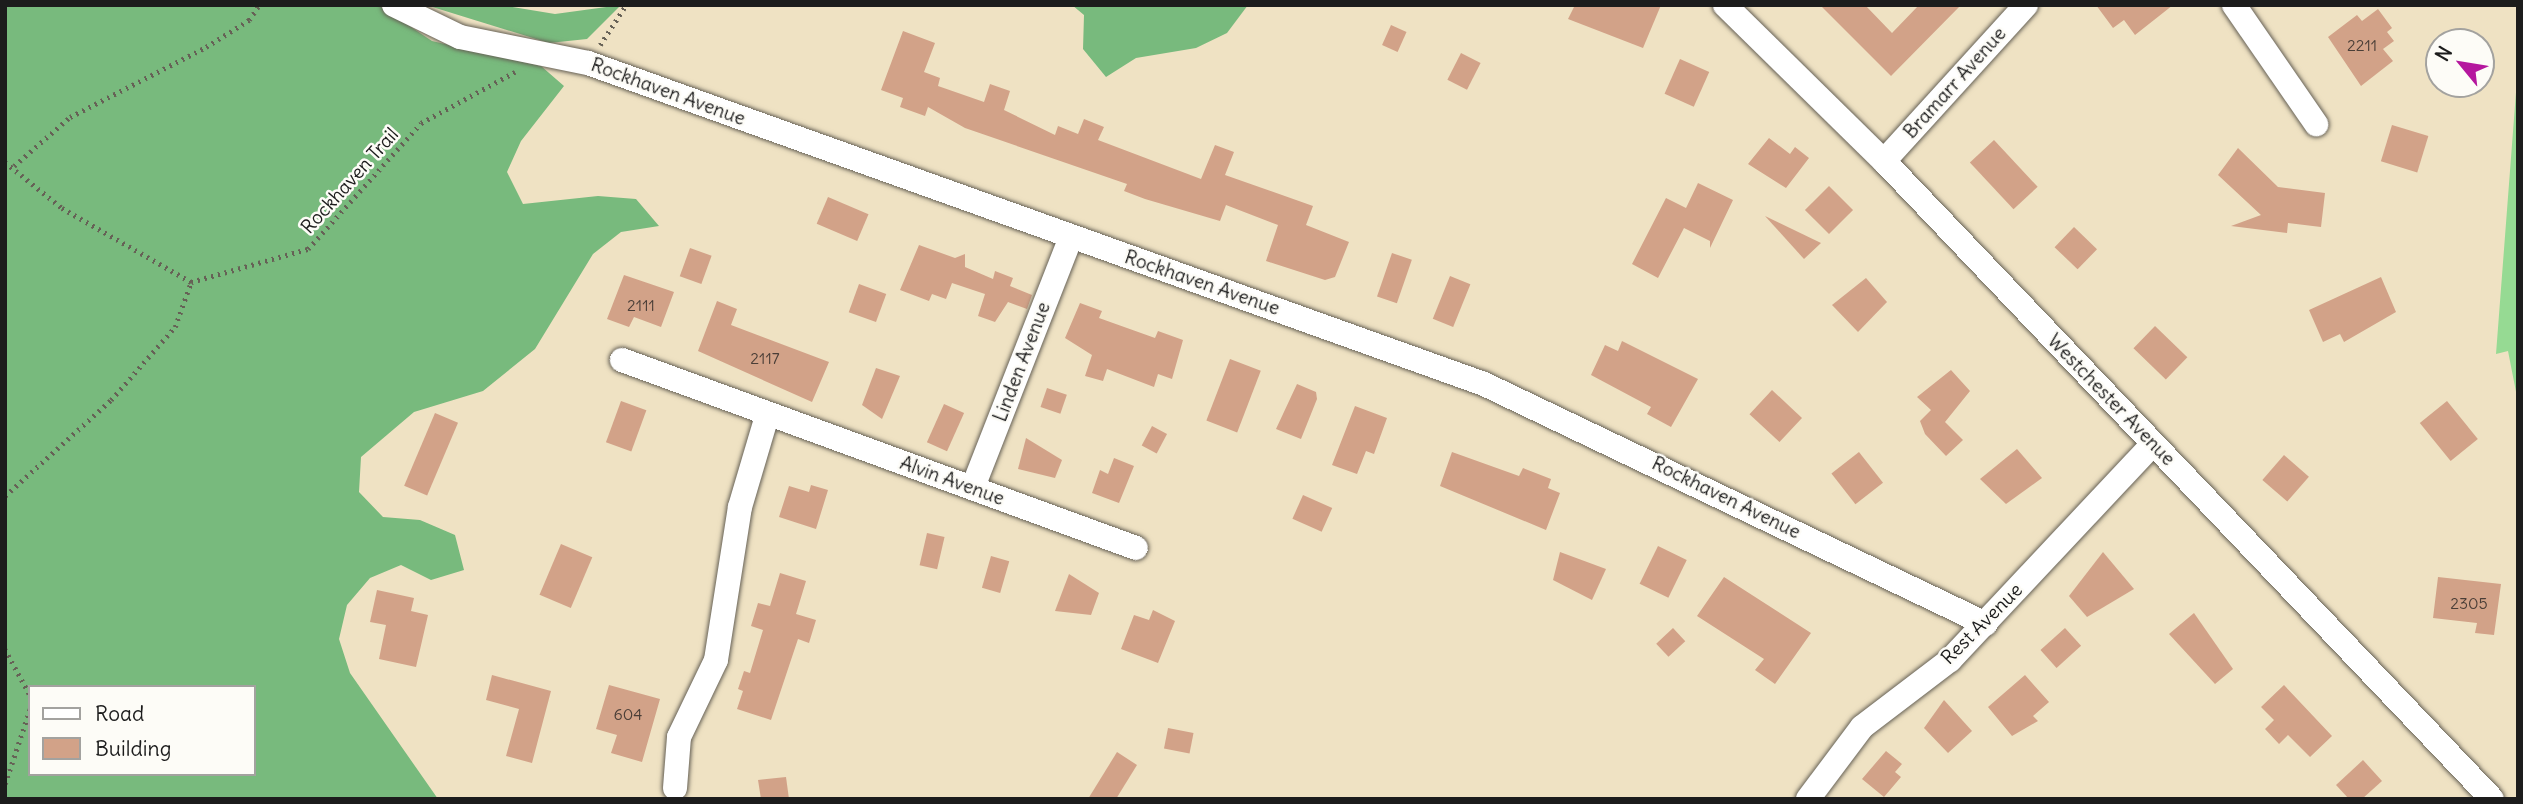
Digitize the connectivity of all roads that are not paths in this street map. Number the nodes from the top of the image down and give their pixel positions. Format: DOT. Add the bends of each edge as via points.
graph roads {
  1 [pos="394,5"];
  2 [pos="1726,5"];
  3 [pos="2026,5"];
  4 [pos="2234,5"];
  5 [pos="2316,124"];
  6 [pos="1884,161"];
  7 [pos="1071,237"];
  8 [pos="622,360"];
  9 [pos="767,416"];
  10 [pos="2153,444"];
  11 [pos="973,488"];
  12 [pos="1136,548"];
  13 [pos="1986,624"];
  14 [pos="675,788"];
  15 [pos="1808,799"];
  16 [pos="2492,799"];
  1 -- 7 [label="street, Rockhaven Avenue" via="460,37 588,63"];
  2 -- 6 [label="street, Westchester Avenue"];
  3 -- 6 [label="street, Bramarr Avenue"];
  4 -- 5 [label="street"];
  6 -- 10 [label="street, Westchester Avenue"];
  7 -- 11 [label="street, Linden Avenue"];
  7 -- 13 [label="street, Rockhaven Avenue" via="1484,384"];
  8 -- 9 [label="street, Alvin Avenue"];
  9 -- 11 [label="street, Alvin Avenue"];
  9 -- 14 [label="street" via="740,507 716,660 680,737"];
  10 -- 13 [label="street, Rest Avenue"];
  10 -- 16 [label="street, Westchester Avenue"];
  11 -- 12 [label="street, Alvin Avenue"];
  13 -- 15 [label="street, Rest Avenue" via="1951,660 1862,727"];
}
